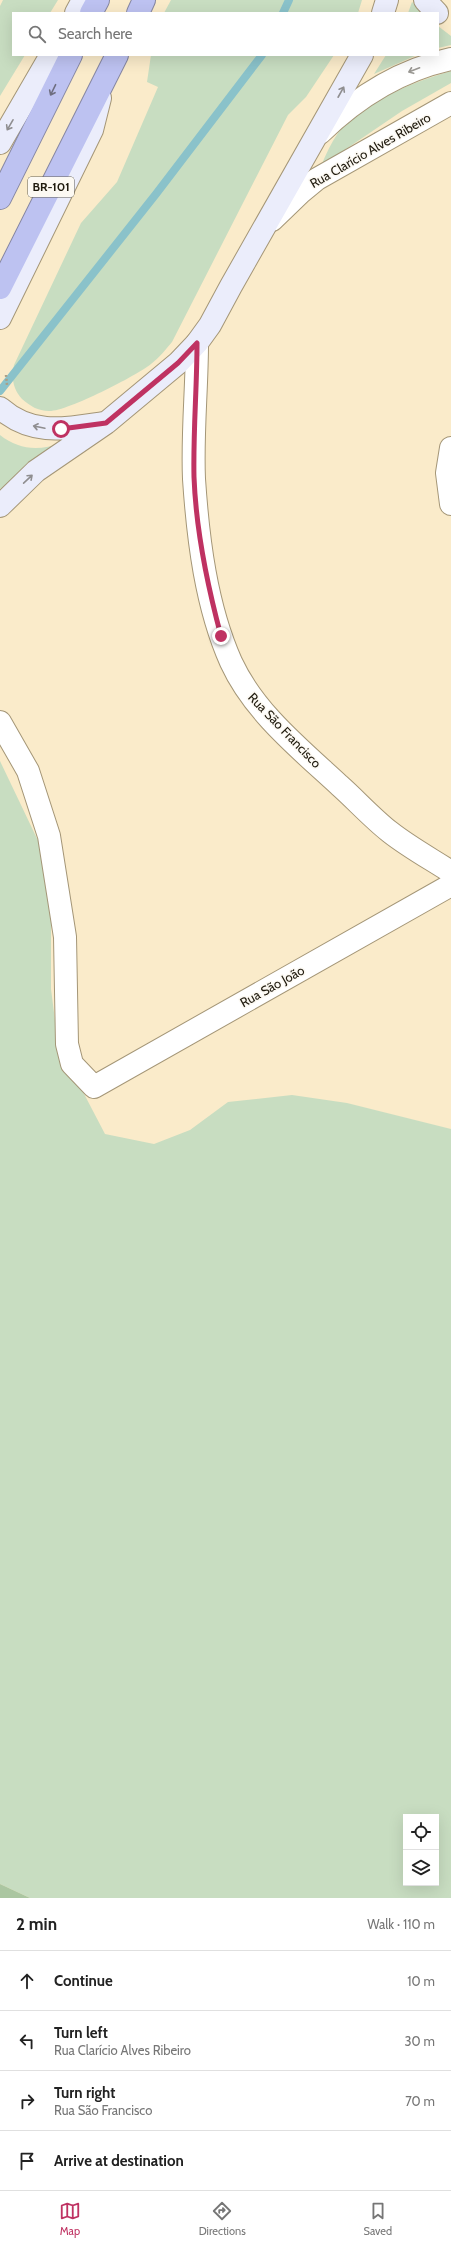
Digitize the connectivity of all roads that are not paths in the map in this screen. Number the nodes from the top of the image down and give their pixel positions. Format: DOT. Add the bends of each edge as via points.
graph roads {
  1 [pos="83,0"];
  2 [pos="98,0"];
  3 [pos="144,0"];
  4 [pos="387,0"];
  5 [pos="425,0"];
  6 [pos="77,12"];
  7 [pos="92,12"];
  8 [pos="138,12"];
  9 [pos="383,12"];
  10 [pos="435,12"];
  11 [pos="439,16"];
  12 [pos="451,25"];
  13 [pos="50,56"];
  14 [pos="71,56"];
  15 [pos="116,56"];
  16 [pos="361,56"];
  17 [pos="451,59"];
  18 [pos="102,85"];
  19 [pos="451,103"];
  20 [pos="315,138"];
  21 [pos="0,143"];
  22 [pos="0,198"];
  23 [pos="260,235"];
  24 [pos="0,288"];
  25 [pos="0,318"];
  26 [pos="197,343"];
  27 [pos="0,408"];
  28 [pos="106,423"];
  29 [pos="451,448"];
  30 [pos="451,504"];
  31 [pos="0,506"];
  32 [pos="0,722"];
  33 [pos="451,872"];
  34 [pos="451,885"];
  1 -- 6 [label="main road"];
  2 -- 7 [label="highway"];
  3 -- 8 [label="highway"];
  4 -- 9 [label="main road"];
  5 -- 10 [label="main road"];
  11 -- 12 [label="main road"];
  13 -- 21 [label="main road, one-way"];
  14 -- 22 [label="highway, BR-101, one-way"];
  15 -- 18 [label="highway, BR-101"];
  20 -- 16 [label="main road, one-way"];
  17 -- 20 [label="street, Rua Clarício Alves Ribeiro, one-way" via="412,70 385,84 360,99"];
  18 -- 24 [label="highway, BR-101"];
  18 -- 25 [label="main road" via="92,130"];
  19 -- 23 [label="street, Rua Clarício Alves Ribeiro" via="317,179 278,213"];
  20 -- 23 [label="main road, Rua Clarício Alves Ribeiro"];
  23 -- 26 [label="main road, Rua Clarício Alves Ribeiro" via="222,306"];
  26 -- 28 [label="main road, Rua Clarício Alves Ribeiro" via="178,363"];
  26 -- 33 [label="street, Rua São Francisco" via="194,431 197,517 211,598 231,662 254,699 299,748 390,832"];
  28 -- 27 [label="main road, one-way" via="43,429 21,423"];
  31 -- 28 [label="main road, Rua Clarício Alves Ribeiro, one-way" via="36,471"];
  29 -- 30 [label="street" via="447,473"];
  32 -- 34 [label="street, Rua São João" via="28,771 49,836 65,937 67,1044 72,1064 94,1087"];
}
